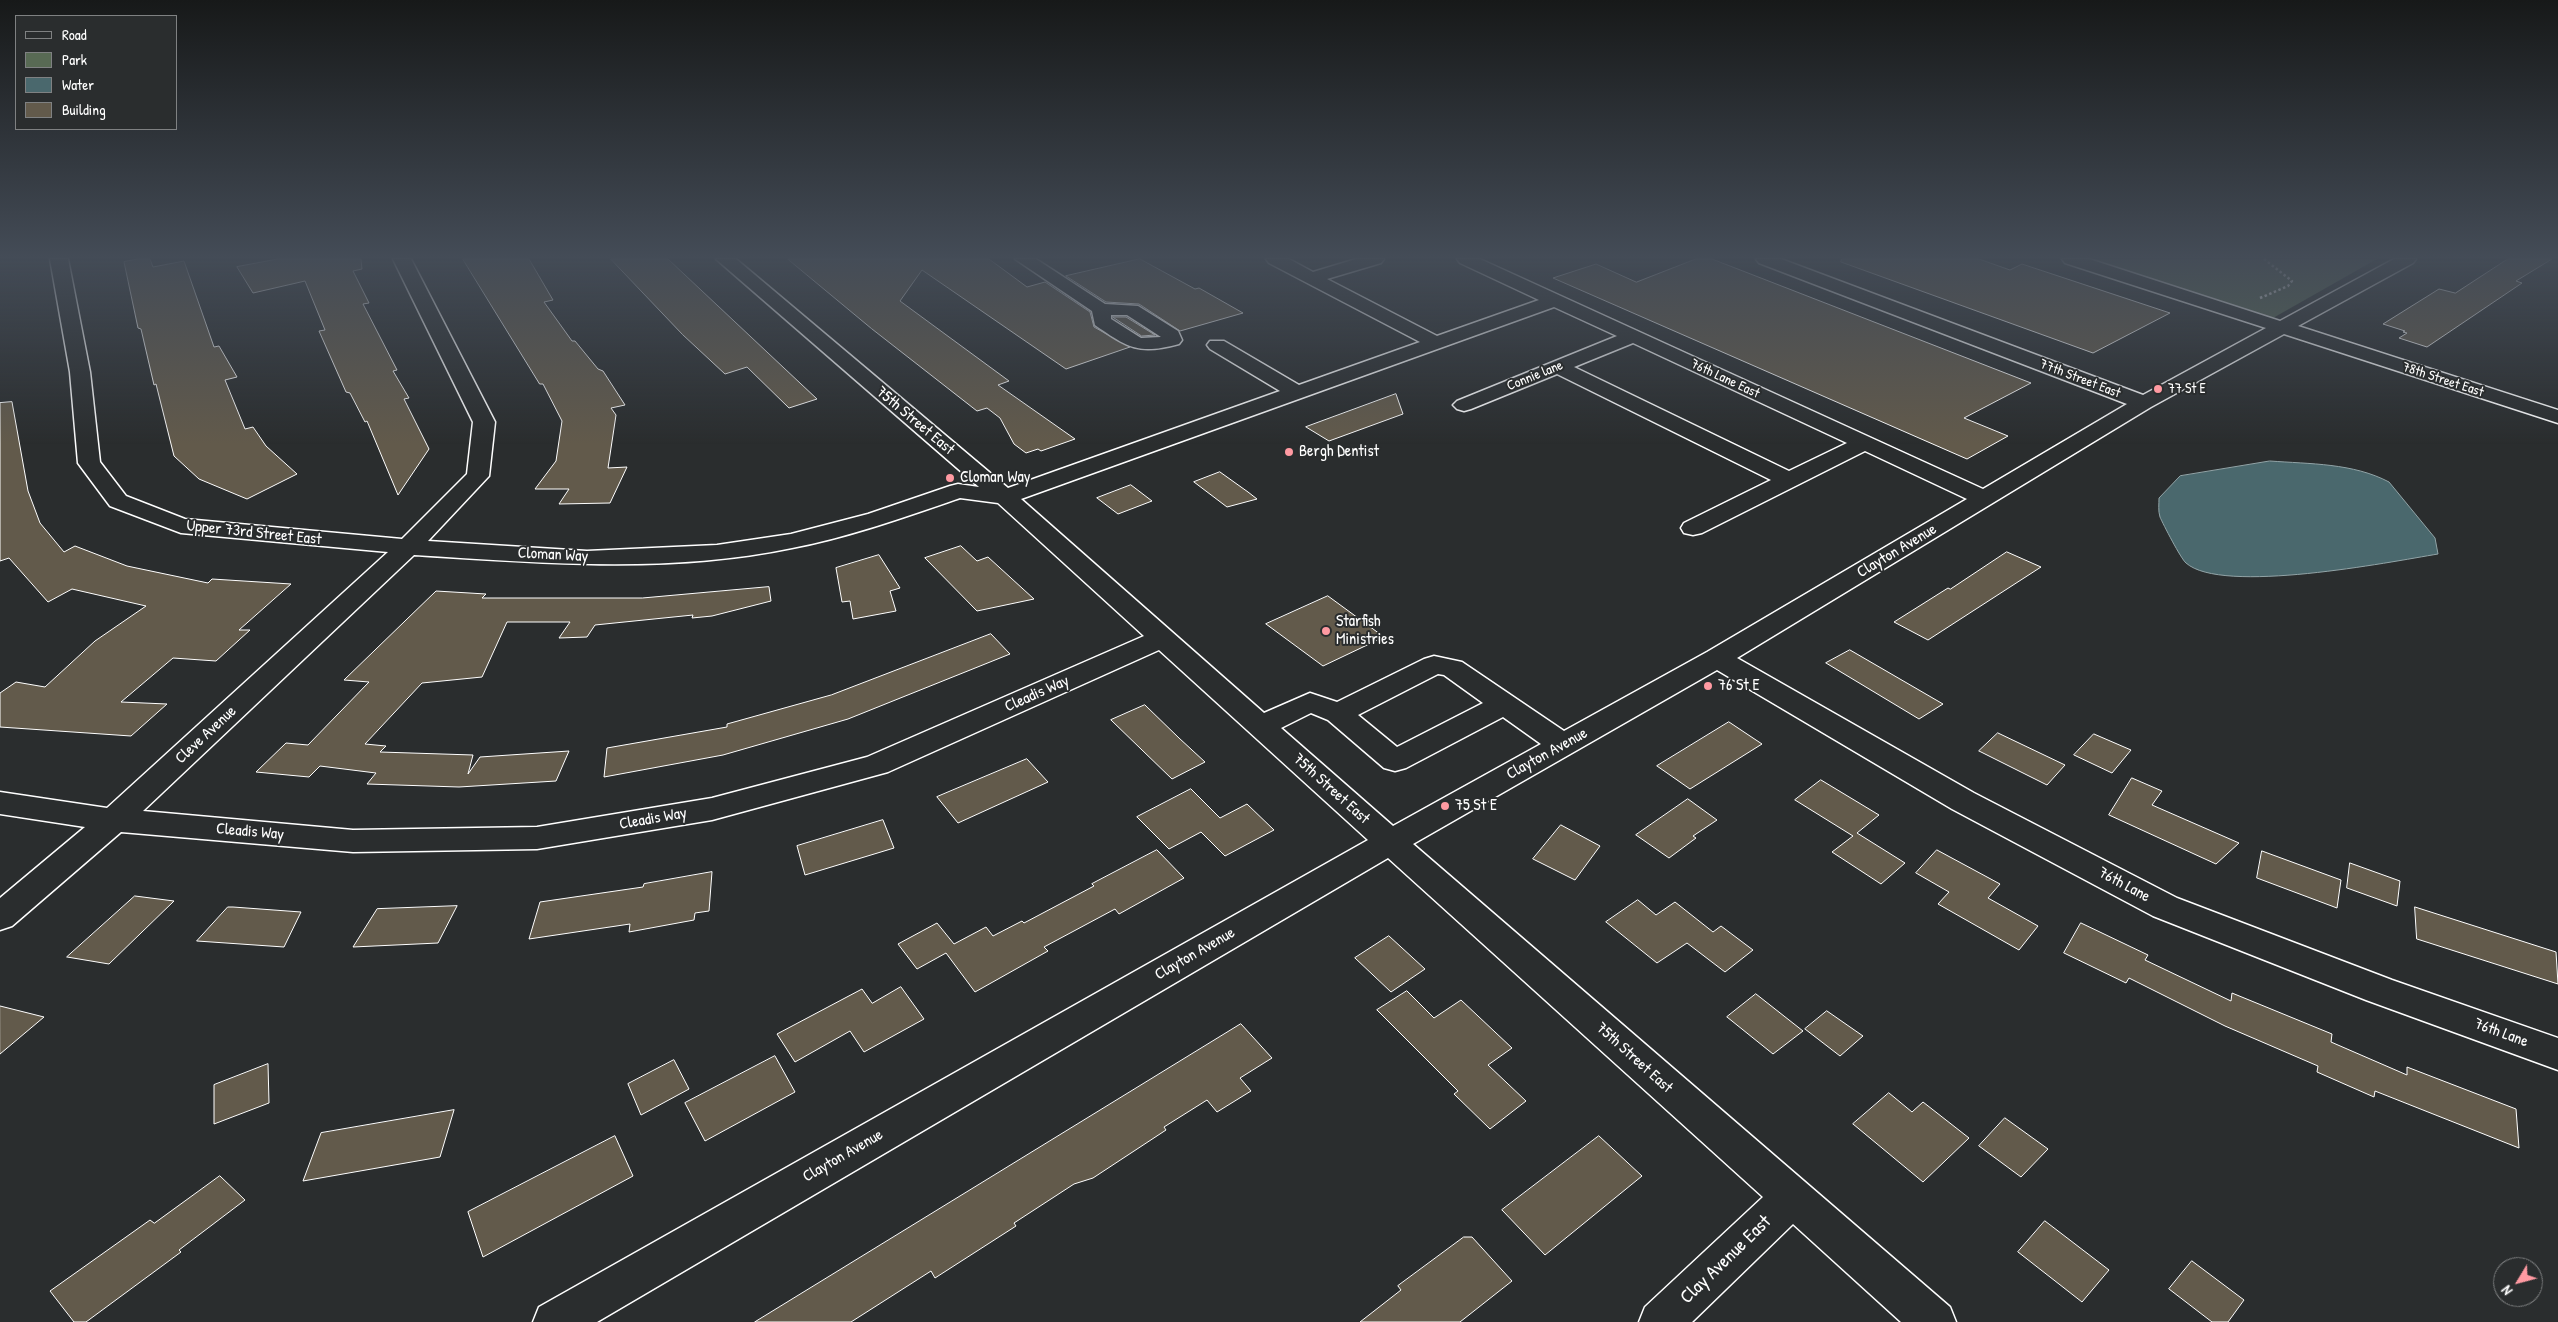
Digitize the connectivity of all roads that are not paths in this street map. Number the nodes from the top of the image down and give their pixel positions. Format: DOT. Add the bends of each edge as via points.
graph roads {
  1 [pos="71,321"];
  2 [pos="433,321"];
  3 [pos="797,321"];
  4 [pos="1394,321"];
  5 [pos="1498,321"];
  6 [pos="1599,321"];
  7 [pos="1927,321"];
  8 [pos="2262,321"];
  9 [pos="2296,321"];
  10 [pos="2284,328"];
  11 [pos="1633,336"];
  12 [pos="1437,343"];
  13 [pos="1217,345"];
  14 [pos="1558,367"];
  15 [pos="1298,393"];
  16 [pos="2144,403"];
  17 [pos="1464,405"];
  18 [pos="2558,417"];
  19 [pos="1864,443"];
  20 [pos="1789,480"];
  21 [pos="1005,498"];
  22 [pos="1984,498"];
  23 [pos="1693,528"];
  24 [pos="408,547"];
  25 [pos="1162,639"];
  26 [pos="1717,658"];
  27 [pos="1504,704"];
  28 [pos="1338,713"];
  29 [pos="1260,727"];
  30 [pos="1563,745"];
  31 [pos="0,804"];
  32 [pos="114,820"];
  33 [pos="1390,842"];
  34 [pos="0,917"];
  35 [pos="2558,1054"];
  36 [pos="1791,1198"];
  37 [pos="555,1322"];
  38 [pos="1662,1322"];
  39 [pos="1934,1322"];
  1 -- 24 [label="street, Upper 73rd Street East" via="80,372 89,463 118,502 182,526"];
  2 -- 24 [label="street, Cleve Avenue" via="484,422 478,476"];
  3 -- 21 [label="street, 75th Street East"];
  4 -- 12 [label="street"];
  5 -- 12 [label="street, Cloman Way"];
  6 -- 11 [label="street, 76th Lane East"];
  7 -- 16 [label="street, 77th Street East"];
  8 -- 10 [label="street, 78th Street East"];
  9 -- 10 [label="street, Clayton Avenue"];
  10 -- 16 [label="street, Clayton Avenue"];
  10 -- 18 [label="street, 78th Street East"];
  11 -- 14 [label="street, Connie lane"];
  11 -- 19 [label="street, 76th Lane East"];
  12 -- 15 [label="street, Cloman Way"];
  13 -- 15 [label="street"];
  14 -- 17 [label="street, Connie lane"];
  14 -- 20 [label="street"];
  15 -- 21 [label="street, Cloman Way"];
  16 -- 22 [label="street, Clayton Avenue"];
  19 -- 20 [label="street"];
  19 -- 22 [label="street, 76th Lane East"];
  20 -- 23 [label="street"];
  21 -- 24 [label="street, Cloman Way" via="958,491 876,519 792,541 717,552 587,558"];
  21 -- 25 [label="street, 75th Street East"];
  22 -- 26 [label="street, Clayton Avenue"];
  24 -- 32 [label="street, Cleve Avenue"];
  25 -- 29 [label="street, 75th Street East"];
  25 -- 32 [label="street, Cleadis Way" via="877,765 702,810 538,838 508,839 353,841"];
  26 -- 30 [label="street, Clayton Avenue"];
  26 -- 35 [label="street, 76th Lane" via="1963,801 2165,907 2379,990"];
  27 -- 28 [label="street" via="1452,668 1434,665"];
  27 -- 28 [label="street" via="1395,761"];
  27 -- 30 [label="street"];
  28 -- 29 [label="street" via="1310,702"];
  29 -- 33 [label="street, 75th Street East"];
  30 -- 33 [label="street, Clayton Avenue"];
  31 -- 32 [label="street, Cleadis Way"];
  32 -- 34 [label="street, Cleve Avenue"];
  33 -- 36 [label="street, 75th Street East"];
  33 -- 37 [label="street, Clayton Avenue"];
  36 -- 38 [label="street, Clay Avenue East"];
  36 -- 39 [label="street, 75th Street East"];
}
